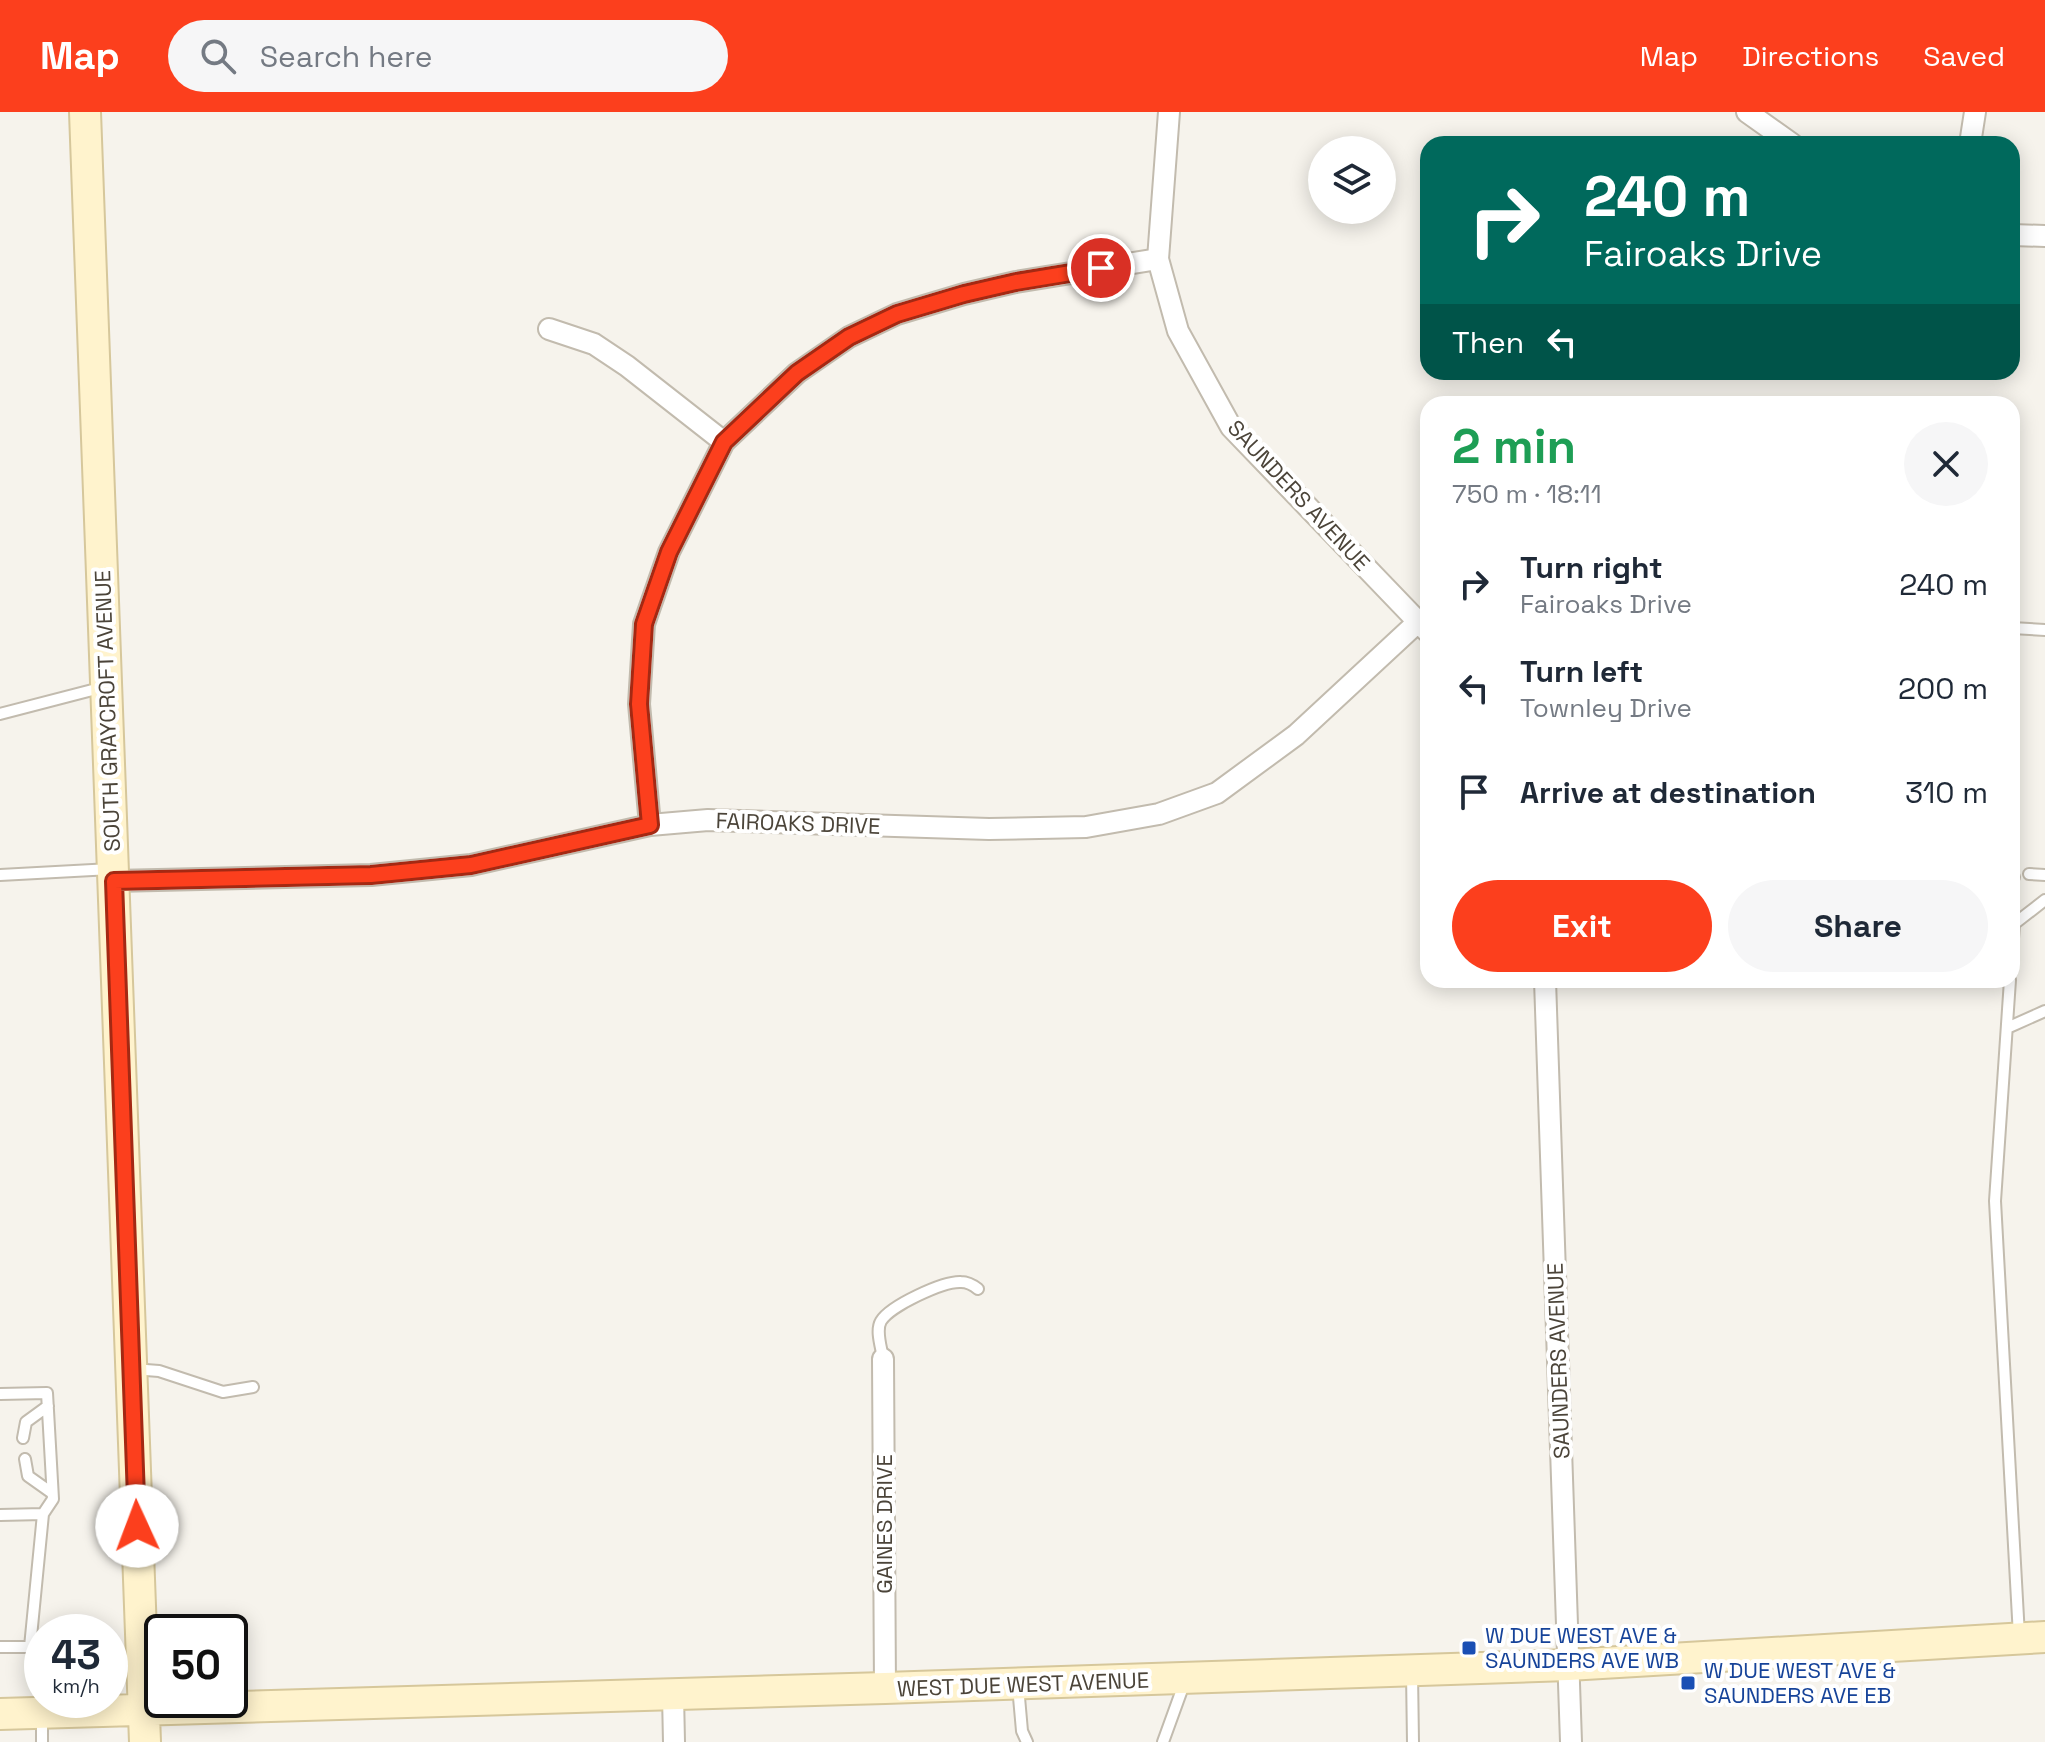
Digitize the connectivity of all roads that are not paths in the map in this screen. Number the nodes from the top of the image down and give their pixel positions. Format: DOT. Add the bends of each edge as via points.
graph roads {
  1 [pos="85,112"];
  2 [pos="1169,112"];
  3 [pos="1747,112"];
  4 [pos="1975,112"];
  5 [pos="1781,136"];
  6 [pos="1971,136"];
  7 [pos="2020,235"];
  8 [pos="2045,236"];
  9 [pos="1158,259"];
  10 [pos="549,329"];
  11 [pos="724,442"];
  12 [pos="1420,623"];
  13 [pos="2020,628"];
  14 [pos="1420,630"];
  15 [pos="2045,630"];
  16 [pos="106,686"];
  17 [pos="0,714"];
  18 [pos="650,825"];
  19 [pos="2029,874"];
  20 [pos="0,875"];
  21 [pos="113,875"];
  22 [pos="2045,875"];
  23 [pos="2045,900"];
  24 [pos="2020,919"];
  25 [pos="1545,988"];
  26 [pos="2010,988"];
  27 [pos="2045,1011"];
  28 [pos="2007,1028"];
  29 [pos="978,1289"];
  30 [pos="883,1359"];
  31 [pos="131,1369"];
  32 [pos="253,1387"];
  33 [pos="0,1394"];
  34 [pos="48,1406"];
  35 [pos="23,1438"];
  36 [pos="25,1459"];
  37 [pos="52,1493"];
  38 [pos="43,1514"];
  39 [pos="0,1515"];
  40 [pos="2032,1638"];
  41 [pos="0,1647"];
  42 [pos="1568,1665"];
  43 [pos="1412,1671"];
  44 [pos="1186,1678"];
  45 [pos="1018,1684"];
  46 [pos="885,1688"];
  47 [pos="673,1695"];
  48 [pos="248,1708"];
  49 [pos="144,1711"];
  50 [pos="0,1714"];
  51 [pos="144,1718"];
  52 [pos="42,1728"];
  53 [pos="145,1742"];
  54 [pos="674,1742"];
  55 [pos="1027,1742"];
  56 [pos="1163,1742"];
  57 [pos="1413,1742"];
  58 [pos="1571,1742"];
  1 -- 16 [label="main road, SOUTH GRAYCROFT AVENUE"];
  2 -- 9 [label="street, SAUNDERS AVENUE"];
  3 -- 5 [label="street"];
  4 -- 6 [label="street"];
  7 -- 8 [label="street"];
  9 -- 11 [label="street" via="1016,282 897,314 849,337 797,373"];
  9 -- 12 [label="street, SAUNDERS AVENUE" via="1178,331 1231,427"];
  10 -- 11 [label="street" via="594,344"];
  11 -- 18 [label="street" via="669,552 644,624 639,704"];
  13 -- 15 [label="lane"];
  14 -- 18 [label="street, FAIROAKS DRIVE" via="1296,735 1217,793 1159,814 1086,827 975,829 708,820"];
  16 -- 17 [label="lane"];
  16 -- 21 [label="main road, SOUTH GRAYCROFT AVENUE"];
  18 -- 21 [label="street, FAIROAKS DRIVE" via="471,865 371,875"];
  19 -- 22 [label="lane"];
  20 -- 21 [label="lane"];
  21 -- 31 [label="main road, SOUTH GRAYCROFT AVENUE"];
  23 -- 24 [label="lane"];
  25 -- 42 [label="street, SAUNDERS AVENUE"];
  26 -- 28 [label="lane"];
  27 -- 28 [label="lane"];
  28 -- 40 [label="lane" via="1995,1201"];
  29 -- 30 [label="lane" via="963,1281 949,1283 886,1316 878,1332"];
  30 -- 46 [label="street, GAINES DRIVE"];
  31 -- 32 [label="lane" via="159,1371 223,1392"];
  31 -- 49 [label="main road, SOUTH GRAYCROFT AVENUE"];
  33 -- 34 [label="lane" via="47,1393"];
  34 -- 35 [label="lane" via="26,1422"];
  34 -- 37 [label="lane"];
  36 -- 37 [label="lane" via="28,1476"];
  37 -- 38 [label="lane"];
  38 -- 39 [label="lane"];
  38 -- 41 [label="lane" via="30,1647"];
  40 -- 42 [label="main road, WEST DUE WEST AVENUE"];
  42 -- 43 [label="main road, WEST DUE WEST AVENUE"];
  42 -- 58 [label="street, SAUNDERS AVENUE"];
  43 -- 44 [label="main road, WEST DUE WEST AVENUE"];
  43 -- 57 [label="lane"];
  44 -- 45 [label="main road, WEST DUE WEST AVENUE"];
  44 -- 56 [label="lane"];
  45 -- 46 [label="main road, WEST DUE WEST AVENUE"];
  45 -- 55 [label="lane"];
  46 -- 47 [label="main road, WEST DUE WEST AVENUE"];
  47 -- 48 [label="main road, WEST DUE WEST AVENUE"];
  47 -- 54 [label="street"];
  49 -- 52 [label="main road, WEST DUE WEST AVENUE"];
  50 -- 52 [label="main road, WEST DUE WEST AVENUE"];
  51 -- 53 [label="main road, SOUTH GRAYCROFT AVENUE"];
}
